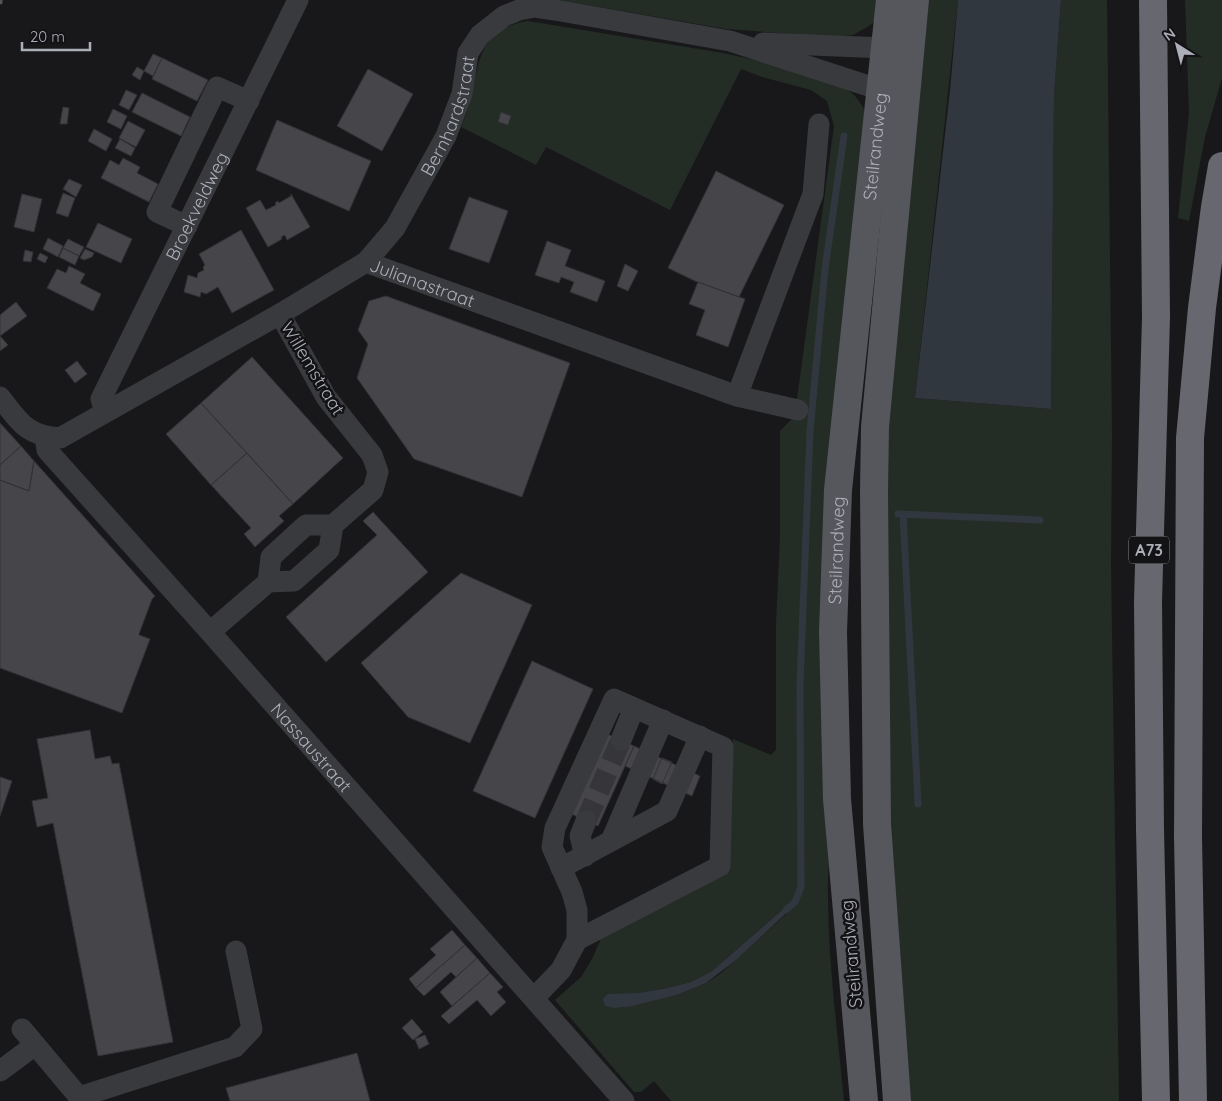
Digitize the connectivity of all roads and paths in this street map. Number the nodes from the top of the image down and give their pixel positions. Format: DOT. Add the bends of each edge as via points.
graph roads {
  1 [pos="298,0"];
  2 [pos="890,0"];
  3 [pos="915,0"];
  4 [pos="1154,0"];
  5 [pos="730,41"];
  6 [pos="897,51"];
  7 [pos="893,91"];
  8 [pos="249,101"];
  9 [pos="820,124"];
  10 [pos="1222,166"];
  11 [pos="187,226"];
  12 [pos="366,262"];
  13 [pos="280,314"];
  14 [pos="737,396"];
  15 [pos="0,397"];
  16 [pos="798,410"];
  17 [pos="105,412"];
  18 [pos="45,437"];
  19 [pos="333,525"];
  20 [pos="268,582"];
  21 [pos="210,632"];
  22 [pos="634,708"];
  23 [pos="663,720"];
  24 [pos="700,736"];
  25 [pos="620,740"];
  26 [pos="586,820"];
  27 [pos="611,841"];
  28 [pos="585,856"];
  29 [pos="561,868"];
  30 [pos="577,940"];
  31 [pos="236,951"];
  32 [pos="534,998"];
  33 [pos="0,1071"];
  34 [pos="80,1099"];
  35 [pos="624,1101"];
  36 [pos="864,1101"];
  37 [pos="897,1101"];
  38 [pos="1156,1101"];
  39 [pos="1193,1101"];
  1 -- 8 [label="street, Broekveldweg"];
  2 -- 6 [label="main road, Steilrandweg"];
  3 -- 6 [label="main road, Steilrandweg"];
  4 -- 38 [label="highway, A73" via="1156,317 1148,612"];
  5 -- 6 [label="street, Bernhardstraat"];
  5 -- 7 [label="street, Bernhardstraat"];
  5 -- 12 [label="street, Bernhardstraat" via="535,7 504,16 480,35 468,53 462,94 446,136 395,228"];
  6 -- 7 [label="main road, Steilrandweg"];
  7 -- 36 [label="main road, Steilrandweg" via="838,490 833,632 837,799"];
  7 -- 37 [label="main road, Steilrandweg" via="874,492 876,824"];
  8 -- 11 [label="street, Broekveldweg"];
  8 -- 11 [label="street" via="217,87 157,212"];
  9 -- 14 [label="street" via="813,194"];
  10 -- 39 [label="highway, A73" via="1202,308 1190,438 1188,837"];
  11 -- 17 [label="street, Broekveldweg" via="101,400"];
  12 -- 13 [label="street, Julianastraat"];
  12 -- 14 [label="street, Julianastraat"];
  13 -- 17 [label="street, Julianastraat"];
  13 -- 19 [label="street, Willemstraat" via="326,397 372,455 378,472 373,490"];
  14 -- 16 [label="street, Julianastraat"];
  15 -- 18 [label="street" via="26,429"];
  17 -- 18 [label="street, Julianastraat" via="60,438"];
  18 -- 21 [label="street, Nassaustraat" via="47,450"];
  19 -- 20 [label="street" via="329,550 294,581"];
  19 -- 20 [label="street" via="306,525 271,557"];
  20 -- 21 [label="street"];
  21 -- 32 [label="street, Nassaustraat"];
  22 -- 23 [label="street"];
  22 -- 25 [label="street"];
  22 -- 29 [label="street" via="614,699 555,828 552,847"];
  23 -- 24 [label="street"];
  23 -- 27 [label="street"];
  24 -- 27 [label="street" via="667,811"];
  24 -- 30 [label="street" via="723,746 720,866"];
  26 -- 28 [label="street" via="580,836"];
  27 -- 28 [label="street"];
  28 -- 29 [label="street"];
  29 -- 30 [label="street" via="577,910"];
  30 -- 32 [label="street" via="561,970"];
  31 -- 34 [label="street" via="252,1028 234,1047"];
  32 -- 35 [label="street, Nassaustraat"];
  33 -- 34 [label="street" via="29,1037"];
}
